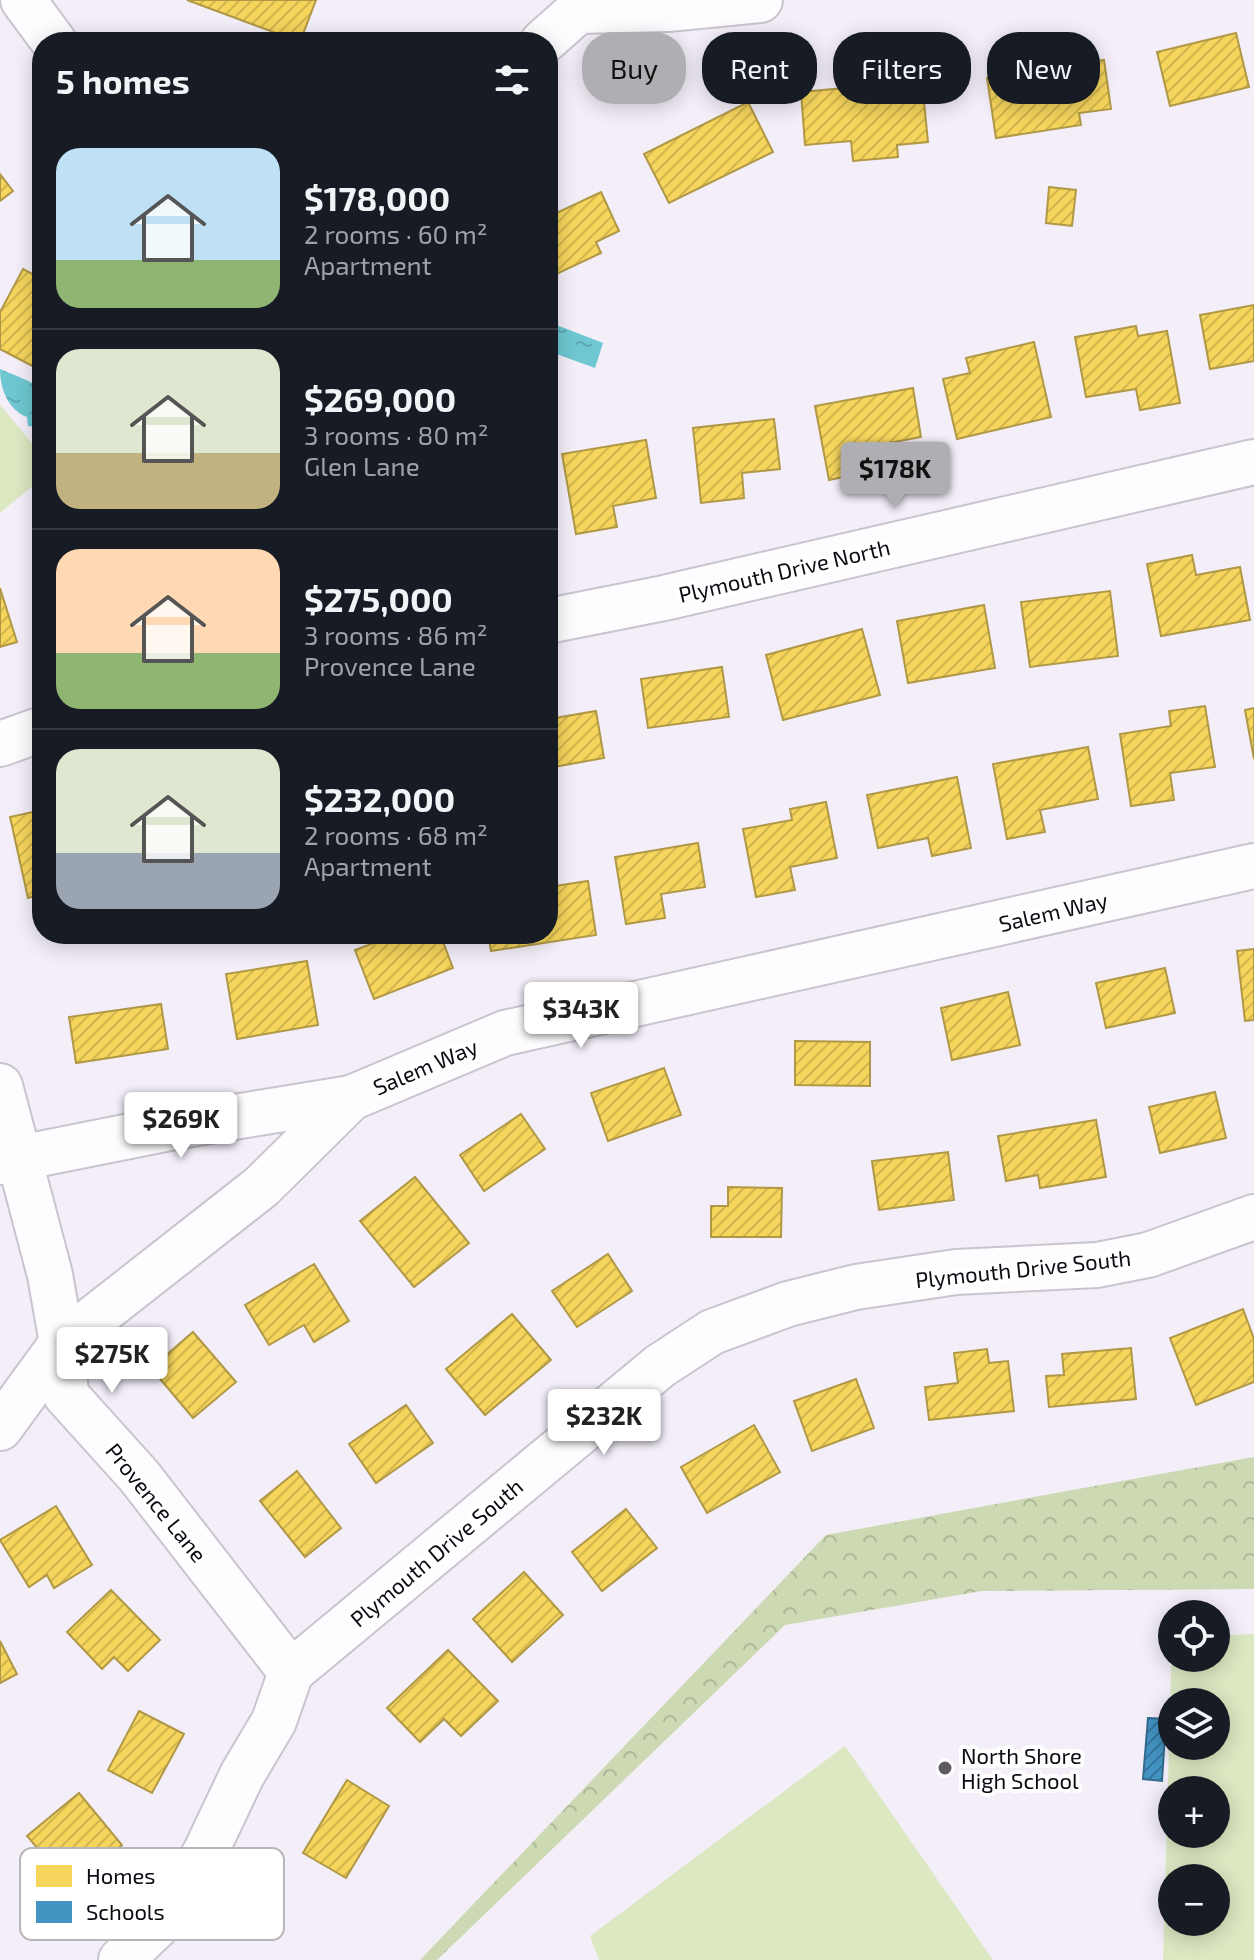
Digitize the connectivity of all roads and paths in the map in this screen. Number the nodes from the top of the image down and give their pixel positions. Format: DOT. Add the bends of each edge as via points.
graph roads {
  1 [pos="23,0"];
  2 [pos="760,0"];
  3 [pos="577,6"];
  4 [pos="47,32"];
  5 [pos="552,32"];
  6 [pos="1254,462"];
  7 [pos="558,619"];
  8 [pos="32,733"];
  9 [pos="0,744"];
  10 [pos="1254,866"];
  11 [pos="0,1086"];
  12 [pos="351,1098"];
  13 [pos="9,1160"];
  14 [pos="1254,1217"];
  15 [pos="62,1343"];
  16 [pos="0,1428"];
  17 [pos="291,1672"];
  18 [pos="207,1848"];
  19 [pos="142,1940"];
  20 [pos="121,1960"];
  1 -- 4 [label="street"];
  2 -- 3 [label="street" via="668,9"];
  3 -- 5 [label="street"];
  6 -- 7 [label="street, Plymouth Drive North"];
  8 -- 9 [label="street"];
  10 -- 12 [label="street, Salem Way" via="505,1033"];
  11 -- 13 [label="street, Provence Lane"];
  12 -- 13 [label="street"];
  12 -- 15 [label="street, Salem Way" via="261,1187"];
  13 -- 15 [label="street, Provence Lane" via="50,1275"];
  14 -- 17 [label="street, Plymouth Drive South" via="1148,1255 1097,1265 956,1272 856,1287 788,1304 712,1332 660,1366"];
  15 -- 16 [label="street, Salem Way"];
  15 -- 17 [label="street, Provence Lane" via="66,1395 139,1476"];
  17 -- 18 [label="street" via="274,1721"];
  19 -- 20 [label="street"];
}
